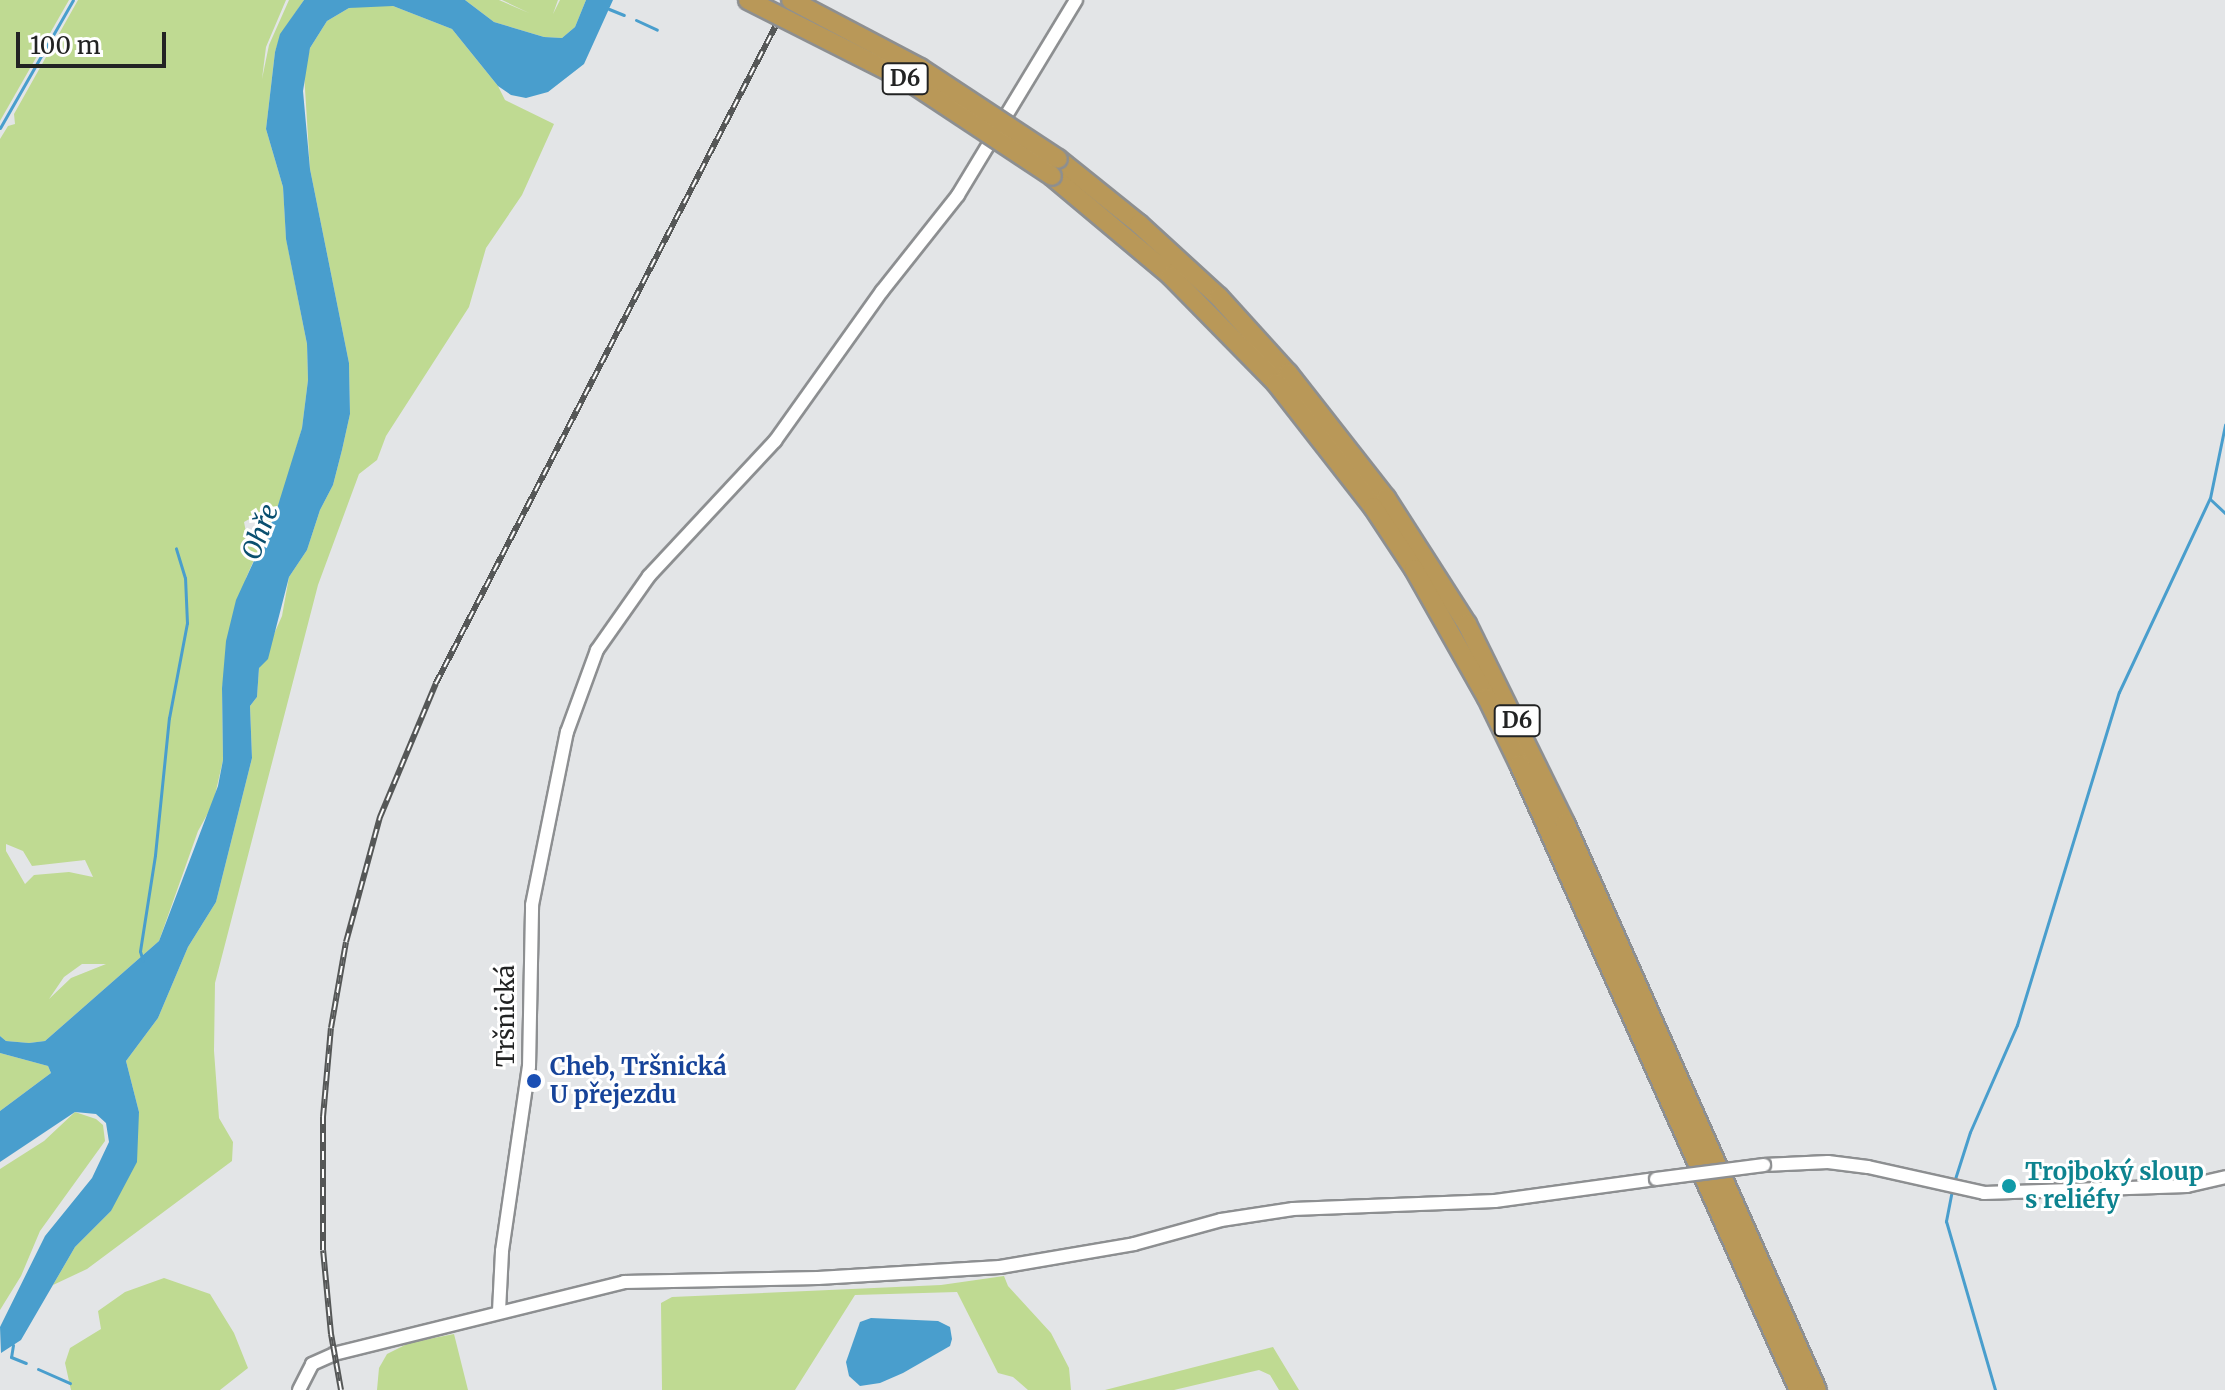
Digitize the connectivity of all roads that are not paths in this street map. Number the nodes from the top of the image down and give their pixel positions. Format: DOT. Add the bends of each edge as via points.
graph roads {
  1 [pos="748,0"];
  2 [pos="791,0"];
  3 [pos="1076,0"];
  4 [pos="1055,167"];
  5 [pos="2225,1177"];
  6 [pos="499,1311"];
  7 [pos="299,1390"];
  8 [pos="1799,1390"];
  9 [pos="1817,1390"];
  1 -- 4 [label="highway, D6, bridge" via="910,82"];
  2 -- 4 [label="highway, D6, bridge" via="920,68"];
  3 -- 6 [label="street, Tršnická" via="958,195 775,441 649,576 597,650 570,722 532,905 529,1067 502,1251"];
  4 -- 8 [label="highway, D6" via="1276,383 1373,507 1414,569 1519,764"];
  4 -- 9 [label="highway, D6" via="1200,279 1288,373 1386,498 1467,624 1565,823"];
  5 -- 6 [label="street, bridge" via="2149,1189 1984,1193 1828,1162 1764,1165 1495,1201 1293,1209 1000,1267 610,1284"];
  6 -- 7 [label="street" via="326,1357 312,1364"];
}
